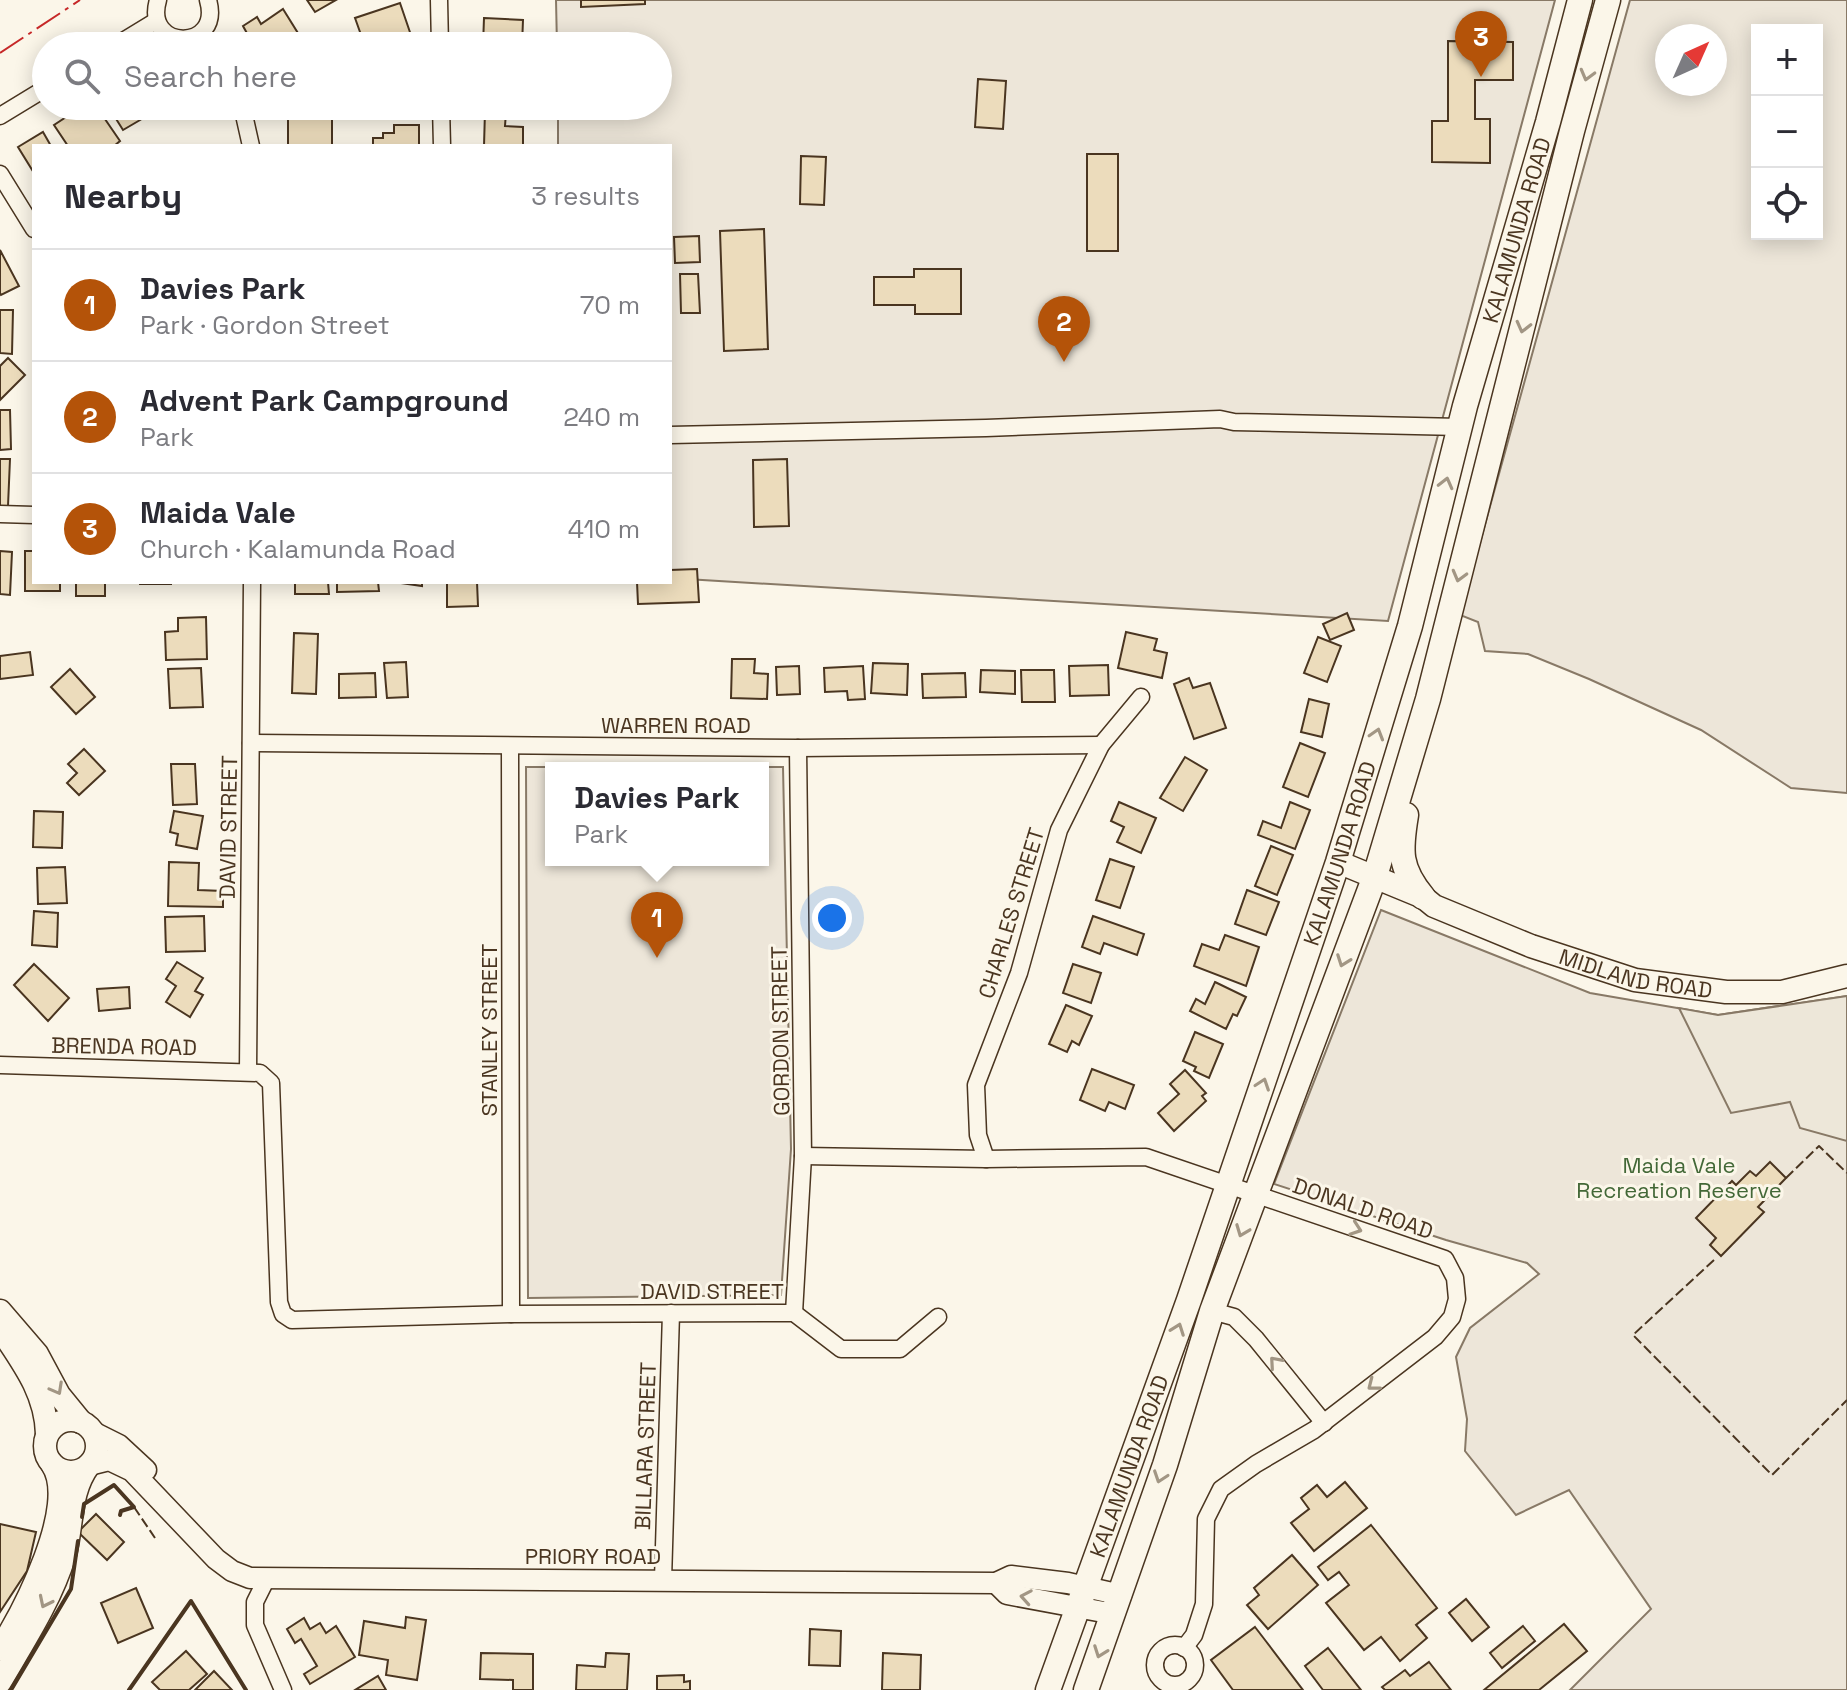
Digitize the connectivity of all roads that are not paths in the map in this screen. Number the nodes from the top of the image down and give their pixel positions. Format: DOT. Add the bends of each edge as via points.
graph roads {
  1 [pos="158,0"];
  2 [pos="208,0"];
  3 [pos="439,0"];
  4 [pos="1580,0"];
  5 [pos="1608,0"];
  6 [pos="156,21"];
  7 [pos="138,32"];
  8 [pos="165,32"];
  9 [pos="206,32"];
  10 [pos="440,32"];
  11 [pos="32,97"];
  12 [pos="0,116"];
  13 [pos="245,120"];
  14 [pos="441,120"];
  15 [pos="251,144"];
  16 [pos="442,144"];
  17 [pos="0,174"];
  18 [pos="32,226"];
  19 [pos="1460,427"];
  20 [pos="672,435"];
  21 [pos="0,514"];
  22 [pos="32,515"];
  23 [pos="252,584"];
  24 [pos="1141,697"];
  25 [pos="1428,699"];
  26 [pos="251,743"];
  27 [pos="1101,745"];
  28 [pos="510,746"];
  29 [pos="798,748"];
  30 [pos="1336,869"];
  31 [pos="1372,882"];
  32 [pos="1429,901"];
  33 [pos="1847,976"];
  34 [pos="0,1065"];
  35 [pos="248,1071"];
  36 [pos="803,1156"];
  37 [pos="986,1159"];
  38 [pos="1229,1184"];
  39 [pos="1255,1194"];
  40 [pos="0,1311"];
  41 [pos="1212,1311"];
  42 [pos="671,1313"];
  43 [pos="794,1313"];
  44 [pos="511,1314"];
  45 [pos="938,1317"];
  46 [pos="0,1329"];
  47 [pos="1324,1423"];
  48 [pos="87,1427"];
  49 [pos="47,1434"];
  50 [pos="52,1464"];
  51 [pos="89,1465"];
  52 [pos="201,1544"];
  53 [pos="266,1580"];
  54 [pos="663,1580"];
  55 [pos="1081,1596"];
  56 [pos="1117,1605"];
  57 [pos="1184,1648"];
  58 [pos="0,1649"];
  59 [pos="0,1682"];
  60 [pos="1190,1685"];
  61 [pos="283,1690"];
  62 [pos="1048,1690"];
  63 [pos="1086,1690"];
  1 -- 6 [label="street"];
  2 -- 9 [label="street"];
  3 -- 10 [label="street"];
  4 -- 19 [label="main road, KALAMUNDA ROAD"];
  5 -- 25 [label="main road, KALAMUNDA ROAD, one-way"];
  6 -- 7 [label="street"];
  6 -- 8 [label="street"];
  11 -- 12 [label="street"];
  13 -- 15 [label="street"];
  14 -- 16 [label="street"];
  17 -- 18 [label="street"];
  19 -- 20 [label="street" via="1220,419"];
  30 -- 19 [label="main road, KALAMUNDA ROAD, one-way" via="1410,626"];
  21 -- 22 [label="street"];
  23 -- 26 [label="street, DAVID STREET"];
  24 -- 27 [label="street, CHARLES STREET"];
  25 -- 31 [label="main road, KALAMUNDA ROAD"];
  25 -- 32 [label="main road" via="1401,845 1411,882"];
  26 -- 28 [label="street, WARREN ROAD"];
  26 -- 35 [label="street, DAVID STREET"];
  27 -- 29 [label="street, WARREN ROAD"];
  27 -- 37 [label="street, CHARLES STREET" via="1059,830 1019,973 976,1085 978,1135"];
  28 -- 29 [label="street, WARREN ROAD"];
  28 -- 44 [label="street, STANLEY STREET"];
  29 -- 36 [label="street, GORDON STREET"];
  30 -- 31 [label="main road, MIDLAND ROAD"];
  38 -- 30 [label="main road, KALAMUNDA ROAD, one-way"];
  31 -- 32 [label="main road, MIDLAND ROAD" via="1418,905"];
  31 -- 39 [label="main road, KALAMUNDA ROAD, one-way"];
  32 -- 33 [label="main road, MIDLAND ROAD" via="1531,946 1635,980 1726,992 1782,992"];
  34 -- 35 [label="street, BRENDA ROAD"];
  35 -- 44 [label="street, DAVID STREET" via="271,1083 283,1314 292,1320"];
  36 -- 37 [label="street, DONALD ROAD"];
  36 -- 43 [label="street, GORDON STREET"];
  37 -- 38 [label="street, DONALD ROAD" via="1146,1157"];
  38 -- 39 [label="street, DONALD ROAD"];
  55 -- 38 [label="main road, KALAMUNDA ROAD, one-way"];
  39 -- 41 [label="main road, KALAMUNDA ROAD, one-way"];
  39 -- 47 [label="street, DONALD ROAD, one-way" via="1445,1259 1455,1278 1452,1317 1435,1337"];
  40 -- 48 [label="main road, one-way"];
  47 -- 41 [label="street, one-way" via="1245,1328 1234,1317"];
  41 -- 56 [label="main road, KALAMUNDA ROAD, one-way"];
  42 -- 43 [label="street, DAVID STREET"];
  42 -- 44 [label="street, DAVID STREET"];
  42 -- 54 [label="street, BILLARA STREET"];
  43 -- 45 [label="street, DAVID STREET" via="841,1349 900,1349"];
  46 -- 49 [label="main road" via="37,1388 47,1412"];
  47 -- 57 [label="street, DONALD ROAD" via="1221,1489 1206,1519 1204,1604"];
  48 -- 49 [label="main road" via="65,1420"];
  48 -- 51 [label="main road" via="97,1449"];
  48 -- 52 [label="street, PRIORY ROAD" via="116,1443 145,1469"];
  49 -- 50 [label="main road" via="45,1453"];
  50 -- 51 [label="main road" via="74,1472"];
  50 -- 58 [label="main road" via="59,1499 51,1537 37,1580"];
  51 -- 52 [label="street, PRIORY ROAD" via="109,1460 132,1471"];
  51 -- 59 [label="main road, one-way" via="75,1490 55,1582"];
  52 -- 53 [label="street, PRIORY ROAD" via="232,1571"];
  53 -- 54 [label="street, PRIORY ROAD"];
  53 -- 61 [label="street" via="255,1602 255,1625"];
  54 -- 55 [label="street, PRIORY ROAD" via="996,1583 1011,1576"];
  55 -- 56 [label="street, PRIORY ROAD"];
  55 -- 62 [label="main road, KALAMUNDA ROAD"];
  56 -- 63 [label="main road, KALAMUNDA ROAD, one-way"];
  57 -- 60 [label="street" via="1194,1663"];
  57 -- 60 [label="street" via="1164,1649 1155,1668 1169,1684"];
}
